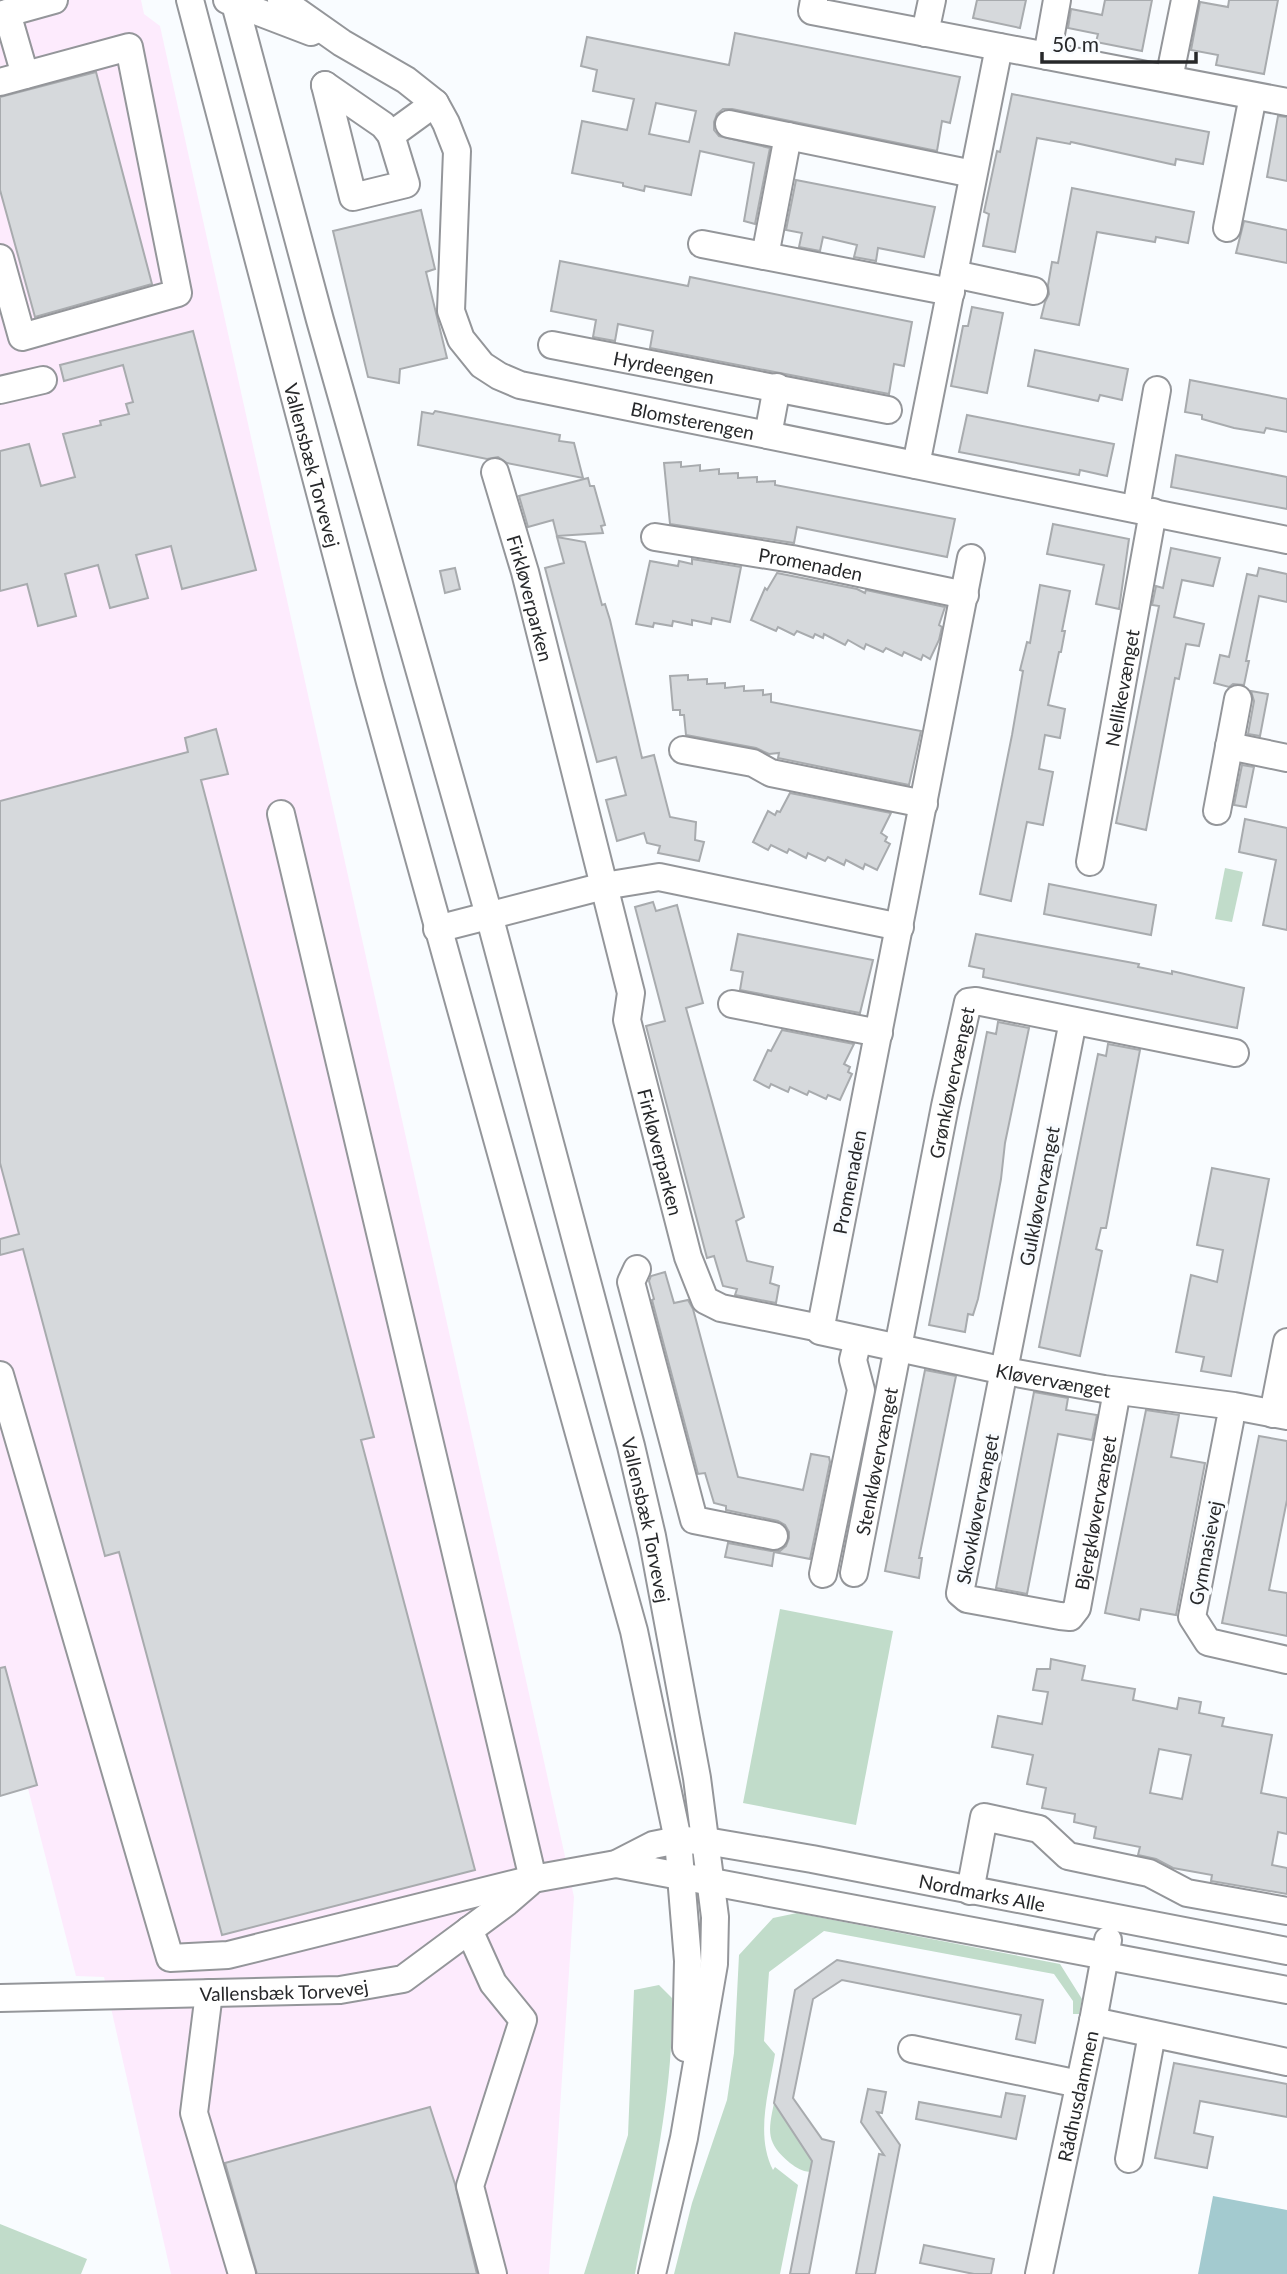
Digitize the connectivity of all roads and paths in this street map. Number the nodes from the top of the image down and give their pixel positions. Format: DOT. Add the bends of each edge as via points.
graph roads {
  1 [pos="54,0"];
  2 [pos="190,0"];
  3 [pos="281,0"];
  4 [pos="814,0"];
  5 [pos="932,0"];
  6 [pos="1057,0"];
  7 [pos="1185,0"];
  8 [pos="232,1"];
  9 [pos="3,14"];
  10 [pos="925,33"];
  11 [pos="342,43"];
  12 [pos="999,47"];
  13 [pos="1047,56"];
  14 [pos="12,79"];
  15 [pos="1169,79"];
  16 [pos="1253,96"];
  17 [pos="1287,102"];
  18 [pos="435,103"];
  19 [pos="729,124"];
  20 [pos="391,135"];
  21 [pos="788,136"];
  22 [pos="973,174"];
  23 [pos="1227,228"];
  24 [pos="702,244"];
  25 [pos="765,256"];
  26 [pos="0,258"];
  27 [pos="952,283"];
  28 [pos="1034,291"];
  29 [pos="552,345"];
  30 [pos="43,380"];
  31 [pos="777,387"];
  32 [pos="0,390"];
  33 [pos="1157,390"];
  34 [pos="888,410"];
  35 [pos="768,436"];
  36 [pos="916,465"];
  37 [pos="495,472"];
  38 [pos="1144,511"];
  39 [pos="655,537"];
  40 [pos="1287,540"];
  41 [pos="971,558"];
  42 [pos="965,595"];
  43 [pos="1238,699"];
  44 [pos="1229,746"];
  45 [pos="683,750"];
  46 [pos="1287,758"];
  47 [pos="924,803"];
  48 [pos="1217,811"];
  49 [pos="281,814"];
  50 [pos="1090,862"];
  51 [pos="604,886"];
  52 [pos="489,915"];
  53 [pos="900,928"];
  54 [pos="437,929"];
  55 [pos="733,1004"];
  56 [pos="1073,1021"];
  57 [pos="879,1033"];
  58 [pos="1236,1053"];
  59 [pos="637,1269"];
  60 [pos="820,1330"];
  61 [pos="858,1340"];
  62 [pos="1287,1342"];
  63 [pos="898,1348"];
  64 [pos="1004,1371"];
  65 [pos="0,1375"];
  66 [pos="1117,1391"];
  67 [pos="1280,1415"];
  68 [pos="1230,1421"];
  69 [pos="774,1536"];
  70 [pos="854,1573"];
  71 [pos="823,1574"];
  72 [pos="1011,1609"];
  73 [pos="1287,1660"];
  74 [pos="678,1840"];
  75 [pos="706,1841"];
  76 [pos="616,1864"];
  77 [pos="681,1875"];
  78 [pos="533,1879"];
  79 [pos="710,1880"];
  80 [pos="970,1891"];
  81 [pos="1287,1911"];
  82 [pos="1111,1917"];
  83 [pos="469,1930"];
  84 [pos="1287,1951"];
  85 [pos="1105,1955"];
  86 [pos="1287,1990"];
  87 [pos="209,1993"];
  88 [pos="0,1998"];
  89 [pos="1093,2021"];
  90 [pos="1152,2034"];
  91 [pos="912,2049"];
  92 [pos="1287,2062"];
  93 [pos="1079,2084"];
  94 [pos="684,2138"];
  95 [pos="1129,2159"];
  96 [pos="242,2274"];
  97 [pos="493,2274"];
  98 [pos="652,2274"];
  99 [pos="1039,2274"];
  1 -- 9 [label="street"];
  2 -- 54 [label="street, Vallensbæk Torvevej"];
  3 -- 11 [label="street, Blomsterengen"];
  4 -- 10 [label="street" via="811,11"];
  5 -- 10 [label="street"];
  6 -- 13 [label="street"];
  7 -- 15 [label="street"];
  8 -- 11 [label="street, Blomsterengen"];
  8 -- 52 [label="street, Vallensbæk Torvevej"];
  9 -- 14 [label="street"];
  10 -- 12 [label="street"];
  11 -- 18 [label="street, Blomsterengen"];
  12 -- 13 [label="street"];
  12 -- 22 [label="street"];
  13 -- 15 [label="street"];
  14 -- 26 [label="street" via="129,47 178,293 22,337"];
  15 -- 16 [label="street"];
  16 -- 17 [label="street"];
  16 -- 23 [label="street"];
  18 -- 20 [label="street"];
  18 -- 35 [label="street, Blomsterengen" via="457,151 451,311 461,339 482,365 520,385"];
  19 -- 21 [label="street"];
  21 -- 22 [label="street"];
  21 -- 25 [label="street"];
  22 -- 27 [label="street"];
  24 -- 25 [label="street"];
  25 -- 27 [label="street"];
  27 -- 28 [label="street"];
  27 -- 36 [label="street"];
  29 -- 31 [label="street, Hyrdeengen"];
  30 -- 32 [label="street"];
  31 -- 34 [label="street, Hyrdeengen"];
  31 -- 35 [label="street"];
  33 -- 38 [label="street, Nellikevænget"];
  35 -- 36 [label="street, Blomsterengen"];
  36 -- 38 [label="street, Blomsterengen"];
  37 -- 51 [label="street, Firkløverparken" via="525,572"];
  38 -- 40 [label="street, Blomsterengen"];
  38 -- 50 [label="street, Nellikevænget"];
  39 -- 42 [label="street, Promenaden" via="766,554"];
  41 -- 42 [label="street, Promenaden"];
  42 -- 47 [label="street, Promenaden"];
  43 -- 44 [label="street"];
  44 -- 46 [label="street"];
  44 -- 48 [label="street"];
  45 -- 47 [label="street" via="753,763 771,773"];
  47 -- 53 [label="street, Promenaden"];
  49 -- 78 [label="street"];
  51 -- 52 [label="street"];
  51 -- 53 [label="street" via="659,877"];
  51 -- 60 [label="street, Firkløverparken" via="631,993 627,1020 688,1257 705,1300 721,1308"];
  52 -- 54 [label="street"];
  52 -- 75 [label="street, Vallensbæk Torvevej" via="652,1536"];
  53 -- 57 [label="street, Promenaden"];
  54 -- 74 [label="street, Vallensbæk Torvevej" via="631,1620"];
  55 -- 57 [label="street"];
  56 -- 58 [label="street, Grønkløvervænget"];
  56 -- 63 [label="street, Grønkløvervænget" via="976,1002 965,1007"];
  56 -- 64 [label="street, Gulkløvervænget"];
  57 -- 60 [label="street, Promenaden"];
  59 -- 69 [label="street" via="631,1282 694,1520"];
  60 -- 61 [label="street, Kløvervænget"];
  61 -- 63 [label="street, Kløvervænget"];
  61 -- 71 [label="street" via="853,1360 861,1390"];
  62 -- 67 [label="street"];
  63 -- 64 [label="street, Kløvervænget"];
  63 -- 70 [label="street, Stenkløvervænget"];
  64 -- 66 [label="street, Kløvervænget"];
  64 -- 72 [label="street, Skovkløvervænget" via="960,1594"];
  65 -- 78 [label="street" via="170,1958 228,1955"];
  66 -- 67 [label="street, Kløvervænget"];
  66 -- 72 [label="street, Bjergkløvervænget" via="1077,1608 1070,1617"];
  68 -- 73 [label="street, Gymnasievej" via="1192,1617 1208,1642"];
  74 -- 75 [label="street, Nordmarks Alle"];
  74 -- 76 [label="street, Nordmarks Alle" via="653,1845"];
  74 -- 77 [label="street, Vallensbæk Torvevej"];
  75 -- 79 [label="street, Vallensbæk Torvevej"];
  75 -- 80 [label="street, Nordmarks Alle"];
  76 -- 77 [label="street, Nordmarks Alle"];
  76 -- 78 [label="street"];
  77 -- 79 [label="street, Nordmarks Alle"];
  77 -- 94 [label="street, Vallensbæk Torvevej" via="688,1961"];
  78 -- 83 [label="street, Vallensbæk Torvevej"];
  79 -- 85 [label="street, Nordmarks Alle"];
  79 -- 94 [label="street, Vallensbæk Torvevej" via="714,1964"];
  80 -- 81 [label="street" via="984,1817 1039,1829 1068,1856 1149,1873 1187,1893"];
  80 -- 82 [label="street, Nordmarks Alle"];
  82 -- 84 [label="street, Nordmarks Alle"];
  82 -- 85 [label="street, Rådhusdammen"];
  83 -- 87 [label="street, Vallensbæk Torvevej" via="403,1979 340,1990"];
  83 -- 97 [label="street" via="493,1983 523,2020 470,2186"];
  85 -- 86 [label="street, Nordmarks Alle"];
  85 -- 89 [label="street, Rådhusdammen"];
  87 -- 88 [label="street, Vallensbæk Torvevej"];
  87 -- 96 [label="street" via="194,2113"];
  89 -- 90 [label="street"];
  89 -- 93 [label="street, Rådhusdammen"];
  90 -- 92 [label="street"];
  90 -- 95 [label="street"];
  91 -- 93 [label="street"];
  93 -- 99 [label="street, Rådhusdammen"];
  94 -- 98 [label="street, Vallensbæk Torvevej"];
}
